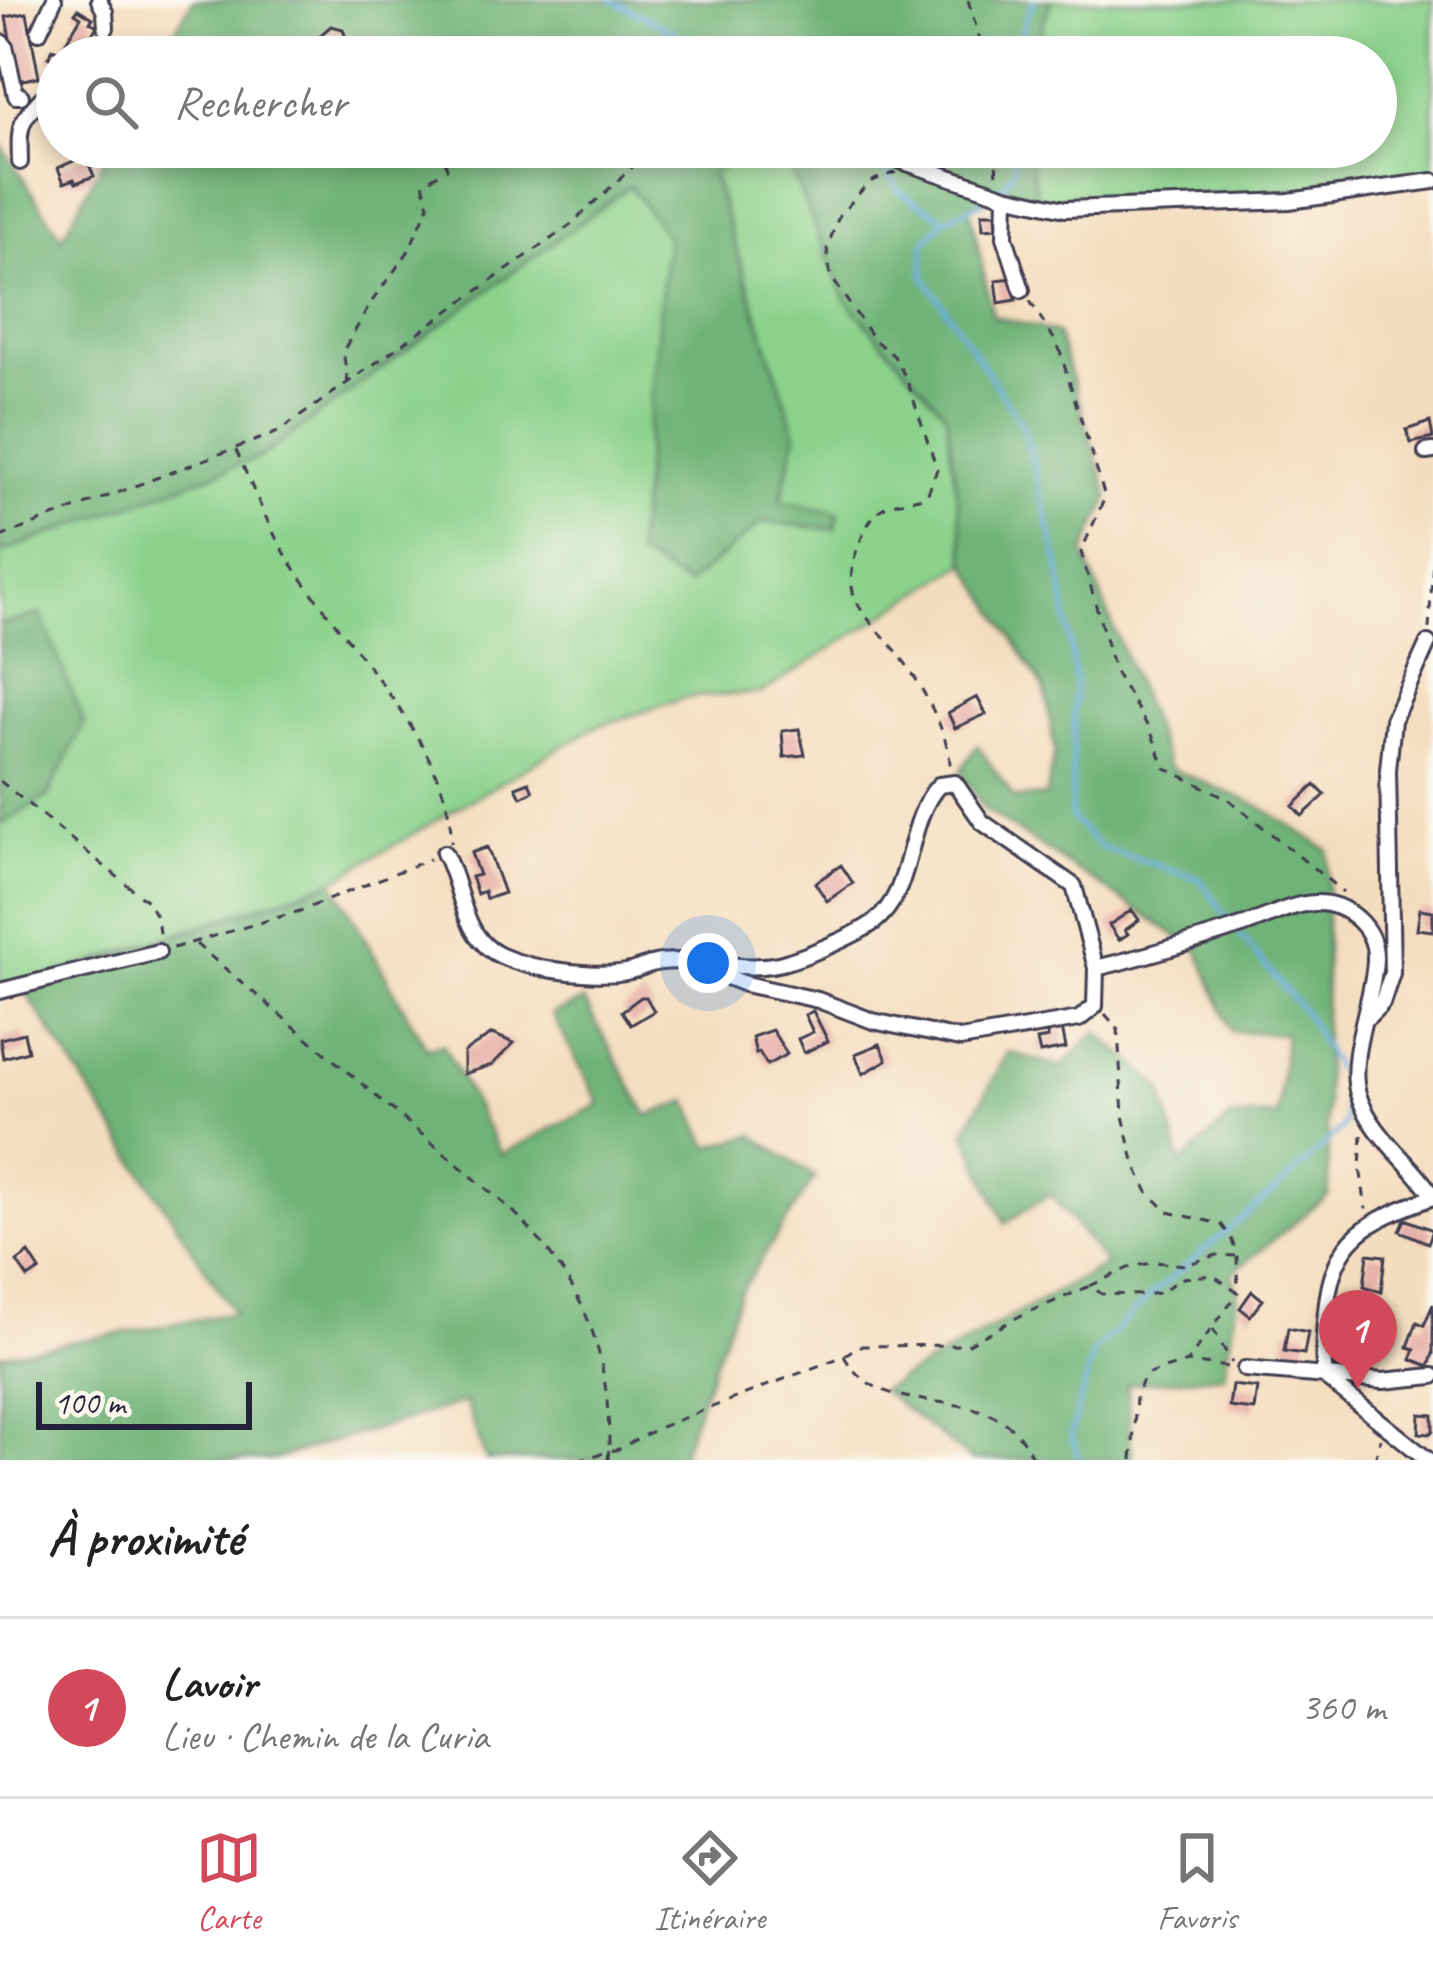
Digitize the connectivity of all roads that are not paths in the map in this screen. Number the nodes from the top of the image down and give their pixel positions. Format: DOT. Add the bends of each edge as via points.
graph roads {
  1 [pos="54,0"];
  2 [pos="99,0"];
  3 [pos="106,28"];
  4 [pos="38,32"];
  5 [pos="0,41"];
  6 [pos="21,96"];
  7 [pos="36,105"];
  8 [pos="20,162"];
  9 [pos="897,168"];
  10 [pos="1433,182"];
  11 [pos="1001,194"];
  12 [pos="1022,290"];
  13 [pos="1428,643"];
  14 [pos="444,853"];
  15 [pos="158,952"];
  16 [pos="694,964"];
  17 [pos="1096,968"];
  18 [pos="0,991"];
  19 [pos="1365,1021"];
  20 [pos="1433,1197"];
  21 [pos="1240,1368"];
  22 [pos="1433,1376"];
  23 [pos="1325,1377"];
  24 [pos="1428,1460"];
  1 -- 4 [label="street"];
  2 -- 3 [label="street"];
  5 -- 6 [label="street"];
  7 -- 8 [label="street" via="19,127"];
  9 -- 11 [label="street"];
  10 -- 11 [label="street" via="1288,201 1065,209"];
  11 -- 12 [label="street"];
  13 -- 19 [label="street" via="1393,720 1391,974 1382,1003"];
  14 -- 16 [label="street" via="471,925 485,946 511,961 623,973 662,962"];
  15 -- 18 [label="street"];
  16 -- 17 [label="street" via="873,1021 960,1039 1079,1019 1094,1006"];
  16 -- 17 [label="street" via="786,963 872,923 895,900 925,800 939,785 955,783 982,822 1074,886"];
  17 -- 19 [label="street" via="1322,903 1349,912 1372,938"];
  19 -- 20 [label="street" via="1355,1082 1364,1109"];
  20 -- 23 [label="street" via="1366,1225 1340,1253 1329,1279"];
  21 -- 23 [label="street"];
  22 -- 23 [label="street"];
  23 -- 24 [label="street"];
}
